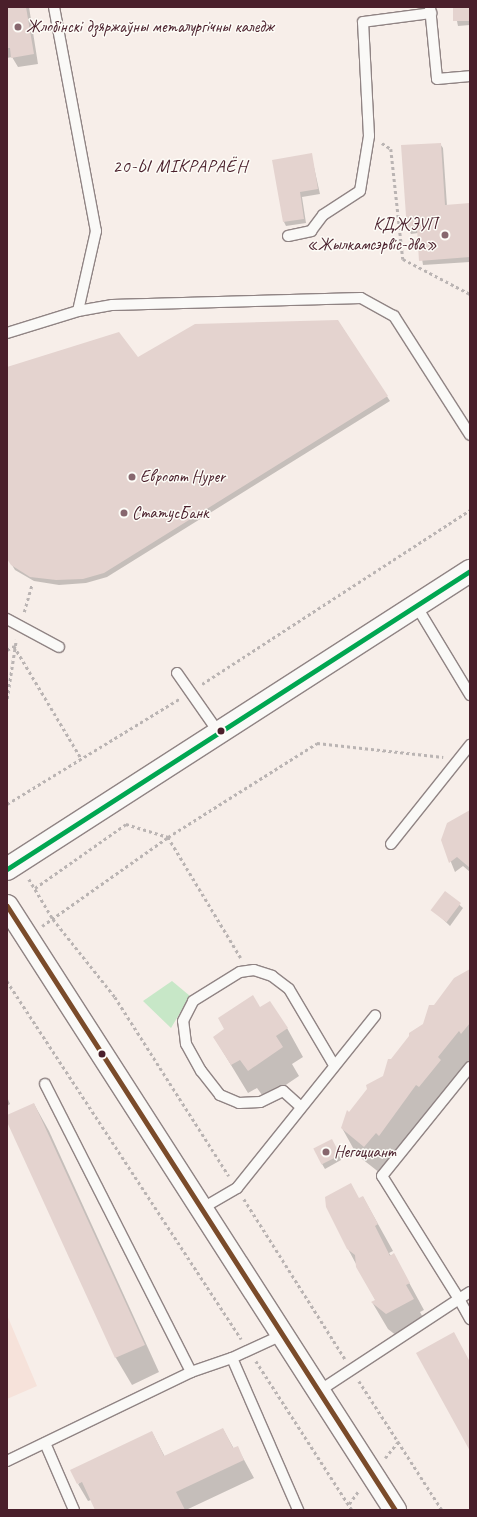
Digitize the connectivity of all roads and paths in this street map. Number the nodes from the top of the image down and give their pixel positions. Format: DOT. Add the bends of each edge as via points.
graph roads {
  1 [pos="54,7"];
  2 [pos="430,10"];
  3 [pos="470,76"];
  4 [pos="369,136"];
  5 [pos="288,236"];
  6 [pos="470,294"];
  7 [pos="78,311"];
  8 [pos="7,333"];
  9 [pos="470,435"];
  10 [pos="469,512"];
  11 [pos="470,571"];
  12 [pos="417,607"];
  13 [pos="7,619"];
  14 [pos="59,647"];
  15 [pos="7,650"];
  16 [pos="177,673"];
  17 [pos="191,692"];
  18 [pos="470,695"];
  19 [pos="219,733"];
  20 [pos="470,745"];
  21 [pos="81,758"];
  22 [pos="460,758"];
  23 [pos="7,804"];
  24 [pos="168,837"];
  25 [pos="392,844"];
  26 [pos="7,869"];
  27 [pos="35,888"];
  28 [pos="7,906"];
  29 [pos="40,927"];
  30 [pos="248,971"];
  31 [pos="7,981"];
  32 [pos="375,1016"];
  33 [pos="334,1065"];
  34 [pos="470,1067"];
  35 [pos="45,1084"];
  36 [pos="301,1107"];
  37 [pos="201,1209"];
  38 [pos="470,1292"];
  39 [pos="459,1299"];
  40 [pos="470,1320"];
  41 [pos="282,1335"];
  42 [pos="249,1351"];
  43 [pos="232,1358"];
  44 [pos="191,1372"];
  45 [pos="319,1391"];
  46 [pos="45,1442"];
  47 [pos="398,1442"];
  48 [pos="383,1459"];
  49 [pos="7,1461"];
  50 [pos="361,1488"];
  51 [pos="349,1504"];
  52 [pos="74,1510"];
  53 [pos="298,1510"];
  54 [pos="352,1510"];
  55 [pos="395,1510"];
  1 -- 7 [label="lane" via="96,231"];
  2 -- 3 [label="lane" via="437,79"];
  2 -- 4 [label="lane" via="363,22"];
  4 -- 5 [label="lane" via="360,191 323,215 311,230"];
  4 -- 6 [label="path" via="391,148 403,259"];
  7 -- 8 [label="lane"];
  7 -- 9 [label="lane" via="112,305 174,301 361,298 394,316"];
  10 -- 17 [label="path"];
  11 -- 12 [label="main road"];
  12 -- 18 [label="lane"];
  12 -- 19 [label="main road"];
  13 -- 14 [label="lane"];
  15 -- 21 [label="path" via="14,646"];
  16 -- 17 [label="lane"];
  17 -- 19 [label="lane"];
  17 -- 21 [label="path"];
  19 -- 26 [label="main road"];
  20 -- 22 [label="lane"];
  21 -- 23 [label="path"];
  22 -- 24 [label="path" via="317,743"];
  22 -- 25 [label="lane"];
  24 -- 27 [label="path" via="126,824"];
  24 -- 29 [label="path"];
  24 -- 30 [label="path"];
  28 -- 37 [label="main road"];
  30 -- 33 [label="lane" via="272,976 289,989"];
  30 -- 36 [label="lane" via="240,972 193,1001 184,1022 186,1044 201,1071 220,1095 239,1103 260,1102 283,1091"];
  31 -- 42 [label="path"];
  32 -- 33 [label="lane"];
  33 -- 36 [label="lane"];
  34 -- 39 [label="lane" via="382,1176"];
  35 -- 44 [label="lane"];
  36 -- 37 [label="lane" via="237,1188"];
  37 -- 41 [label="main road"];
  38 -- 39 [label="lane"];
  39 -- 40 [label="lane"];
  39 -- 45 [label="lane"];
  41 -- 42 [label="lane"];
  41 -- 45 [label="main road"];
  42 -- 43 [label="lane"];
  42 -- 51 [label="path"];
  43 -- 44 [label="lane"];
  43 -- 53 [label="lane"];
  44 -- 46 [label="lane"];
  45 -- 55 [label="main road"];
  46 -- 49 [label="lane"];
  46 -- 52 [label="lane"];
  47 -- 48 [label="path"];
  50 -- 51 [label="path"];
  51 -- 54 [label="path"];
}
